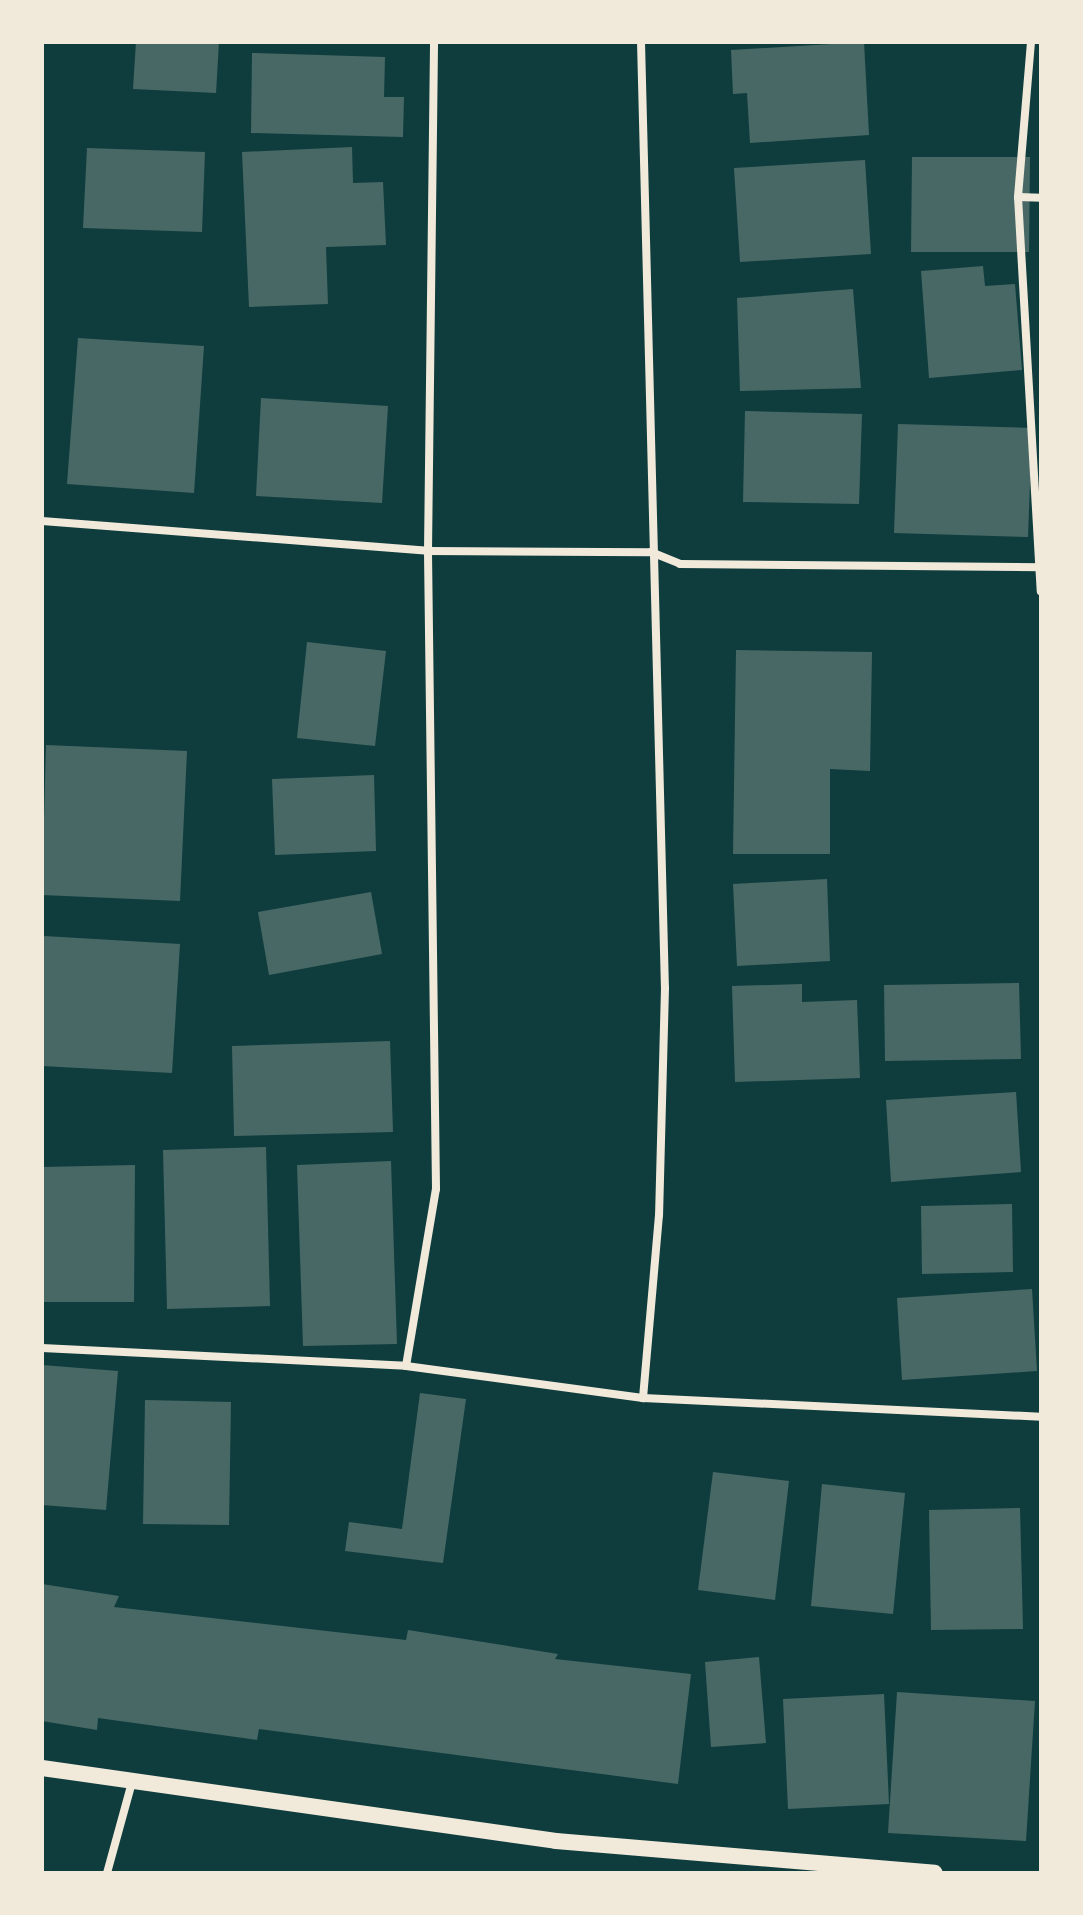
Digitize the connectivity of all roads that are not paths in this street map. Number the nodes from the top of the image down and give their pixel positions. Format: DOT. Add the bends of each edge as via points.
graph roads {
  1 [pos="434,42"];
  2 [pos="641,42"];
  3 [pos="1031,42"];
  4 [pos="1018,197"];
  5 [pos="1041,198"];
  6 [pos="42,521"];
  7 [pos="428,551"];
  8 [pos="651,552"];
  9 [pos="1040,567"];
  10 [pos="1041,591"];
  11 [pos="42,1348"];
  12 [pos="406,1366"];
  13 [pos="643,1398"];
  14 [pos="1041,1417"];
  15 [pos="42,1768"];
  16 [pos="132,1782"];
  17 [pos="107,1873"];
  18 [pos="935,1873"];
  1 -- 7 [label="street"];
  2 -- 8 [label="street"];
  3 -- 4 [label="street"];
  4 -- 5 [label="street"];
  4 -- 9 [label="street"];
  6 -- 7 [label="street"];
  7 -- 8 [label="street"];
  7 -- 12 [label="street" via="436,1189"];
  8 -- 9 [label="street" via="680,564"];
  8 -- 13 [label="street" via="665,988 659,1215"];
  9 -- 10 [label="street"];
  11 -- 12 [label="street"];
  12 -- 13 [label="street"];
  13 -- 14 [label="street"];
  15 -- 16 [label="main road"];
  16 -- 17 [label="street"];
  16 -- 18 [label="main road" via="556,1841"];
}
